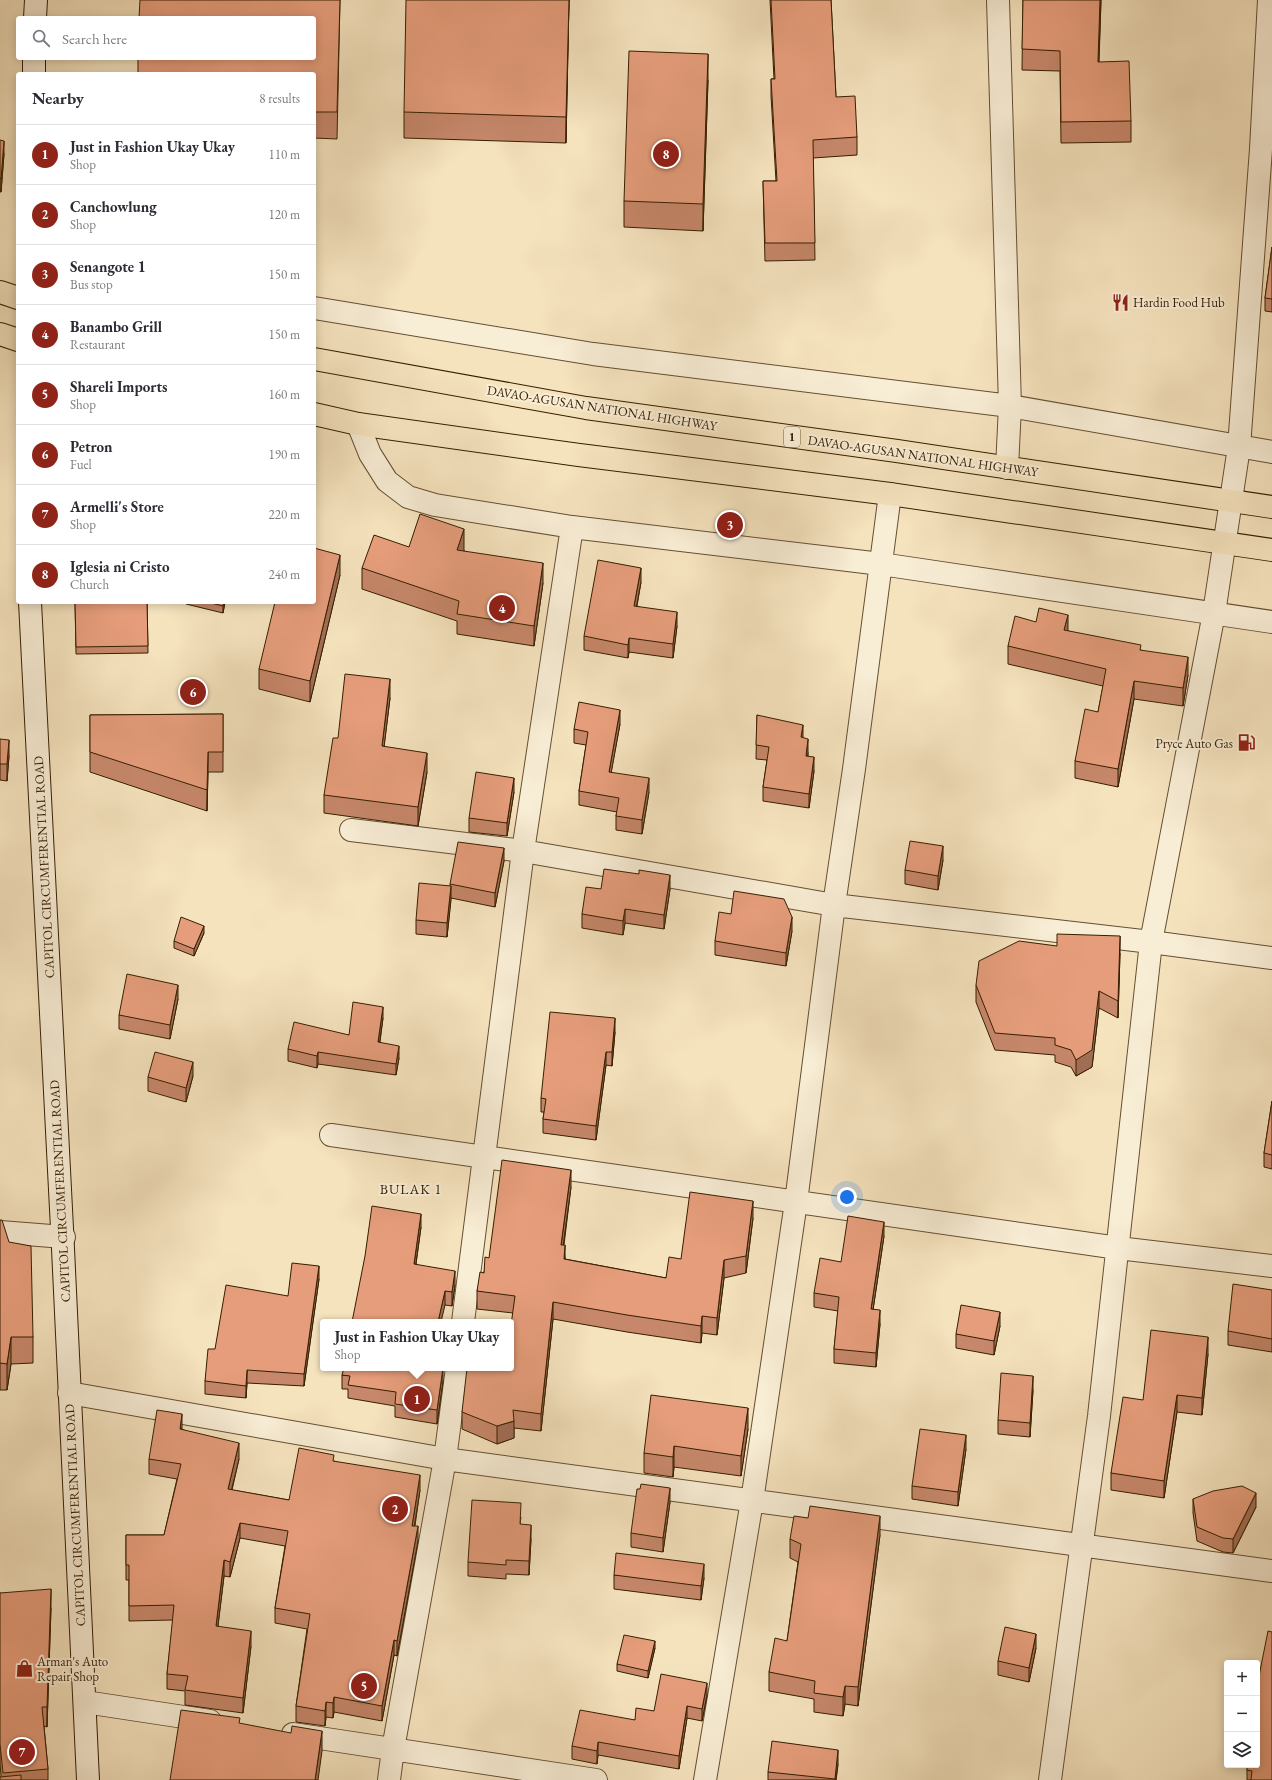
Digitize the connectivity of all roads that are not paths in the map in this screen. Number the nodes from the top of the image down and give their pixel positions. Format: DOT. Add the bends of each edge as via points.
graph roads {
  1 [pos="36,0"];
  2 [pos="998,0"];
  3 [pos="1269,0"];
  4 [pos="35,16"];
  5 [pos="34,60"];
  6 [pos="34,72"];
  7 [pos="0,292"];
  8 [pos="16,297"];
  9 [pos="316,308"];
  10 [pos="0,334"];
  11 [pos="16,339"];
  12 [pos="316,359"];
  13 [pos="1010,406"];
  14 [pos="316,414"];
  15 [pos="358,424"];
  16 [pos="1239,448"];
  17 [pos="1272,452"];
  18 [pos="1007,468"];
  19 [pos="890,494"];
  20 [pos="1232,500"];
  21 [pos="1272,506"];
  22 [pos="572,527"];
  23 [pos="1225,543"];
  24 [pos="1272,550"];
  25 [pos="880,564"];
  26 [pos="30,604"];
  27 [pos="1214,612"];
  28 [pos="1272,622"];
  29 [pos="351,830"];
  30 [pos="523,851"];
  31 [pos="834,905"];
  32 [pos="1151,942"];
  33 [pos="1272,958"];
  34 [pos="331,1135"];
  35 [pos="484,1158"];
  36 [pos="796,1202"];
  37 [pos="0,1232"];
  38 [pos="64,1237"];
  39 [pos="1118,1248"];
  40 [pos="1272,1266"];
  41 [pos="463,1319"];
  42 [pos="457,1371"];
  43 [pos="69,1393"];
  44 [pos="446,1458"];
  45 [pos="752,1501"];
  46 [pos="1082,1545"];
  47 [pos="1272,1571"];
  48 [pos="85,1702"];
  49 [pos="227,1724"];
  50 [pos="274,1731"];
  51 [pos="393,1749"];
  52 [pos="88,1780"];
  53 [pos="389,1780"];
  54 [pos="596,1780"];
  55 [pos="705,1780"];
  56 [pos="1050,1780"];
  1 -- 4 [label="street"];
  2 -- 13 [label="street"];
  3 -- 16 [label="street" via="1261,156"];
  5 -- 6 [label="street"];
  7 -- 8 [label="highway"];
  9 -- 13 [label="street" via="593,354"];
  10 -- 11 [label="highway"];
  12 -- 18 [label="highway, DAVAO-AGUSAN NATIONAL HIGHWAY / 1" via="586,408"];
  13 -- 16 [label="street"];
  13 -- 18 [label="street"];
  14 -- 15 [label="highway"];
  15 -- 19 [label="highway"];
  15 -- 22 [label="street" via="370,454 387,481 408,497 435,504"];
  16 -- 17 [label="street"];
  16 -- 20 [label="street"];
  18 -- 20 [label="highway, DAVAO-AGUSAN NATIONAL HIGHWAY / 1"];
  19 -- 23 [label="highway"];
  19 -- 25 [label="street"];
  20 -- 21 [label="highway, DAVAO-AGUSAN NATIONAL HIGHWAY / 1"];
  20 -- 23 [label="street"];
  22 -- 25 [label="street"];
  22 -- 30 [label="street"];
  23 -- 24 [label="highway"];
  23 -- 27 [label="street"];
  25 -- 27 [label="street"];
  25 -- 31 [label="street"];
  26 -- 38 [label="street, CAPITOL CIRCUMFERENTIAL ROAD"];
  27 -- 28 [label="street"];
  27 -- 32 [label="street"];
  29 -- 30 [label="street"];
  30 -- 31 [label="street"];
  30 -- 35 [label="street"];
  31 -- 32 [label="street"];
  31 -- 36 [label="street"];
  32 -- 33 [label="street"];
  32 -- 39 [label="street"];
  34 -- 35 [label="street"];
  35 -- 36 [label="street"];
  35 -- 41 [label="street"];
  36 -- 39 [label="street"];
  36 -- 45 [label="street"];
  37 -- 38 [label="street"];
  38 -- 43 [label="street, CAPITOL CIRCUMFERENTIAL ROAD"];
  39 -- 40 [label="street"];
  39 -- 46 [label="street"];
  42 -- 44 [label="street"];
  43 -- 44 [label="street"];
  43 -- 48 [label="street, CAPITOL CIRCUMFERENTIAL ROAD"];
  44 -- 45 [label="street"];
  44 -- 51 [label="street"];
  45 -- 46 [label="street"];
  45 -- 55 [label="street"];
  46 -- 47 [label="street"];
  46 -- 56 [label="street"];
  48 -- 49 [label="street"];
  48 -- 52 [label="street, CAPITOL CIRCUMFERENTIAL ROAD"];
  50 -- 51 [label="street"];
  51 -- 53 [label="street"];
  51 -- 54 [label="street"];
}
